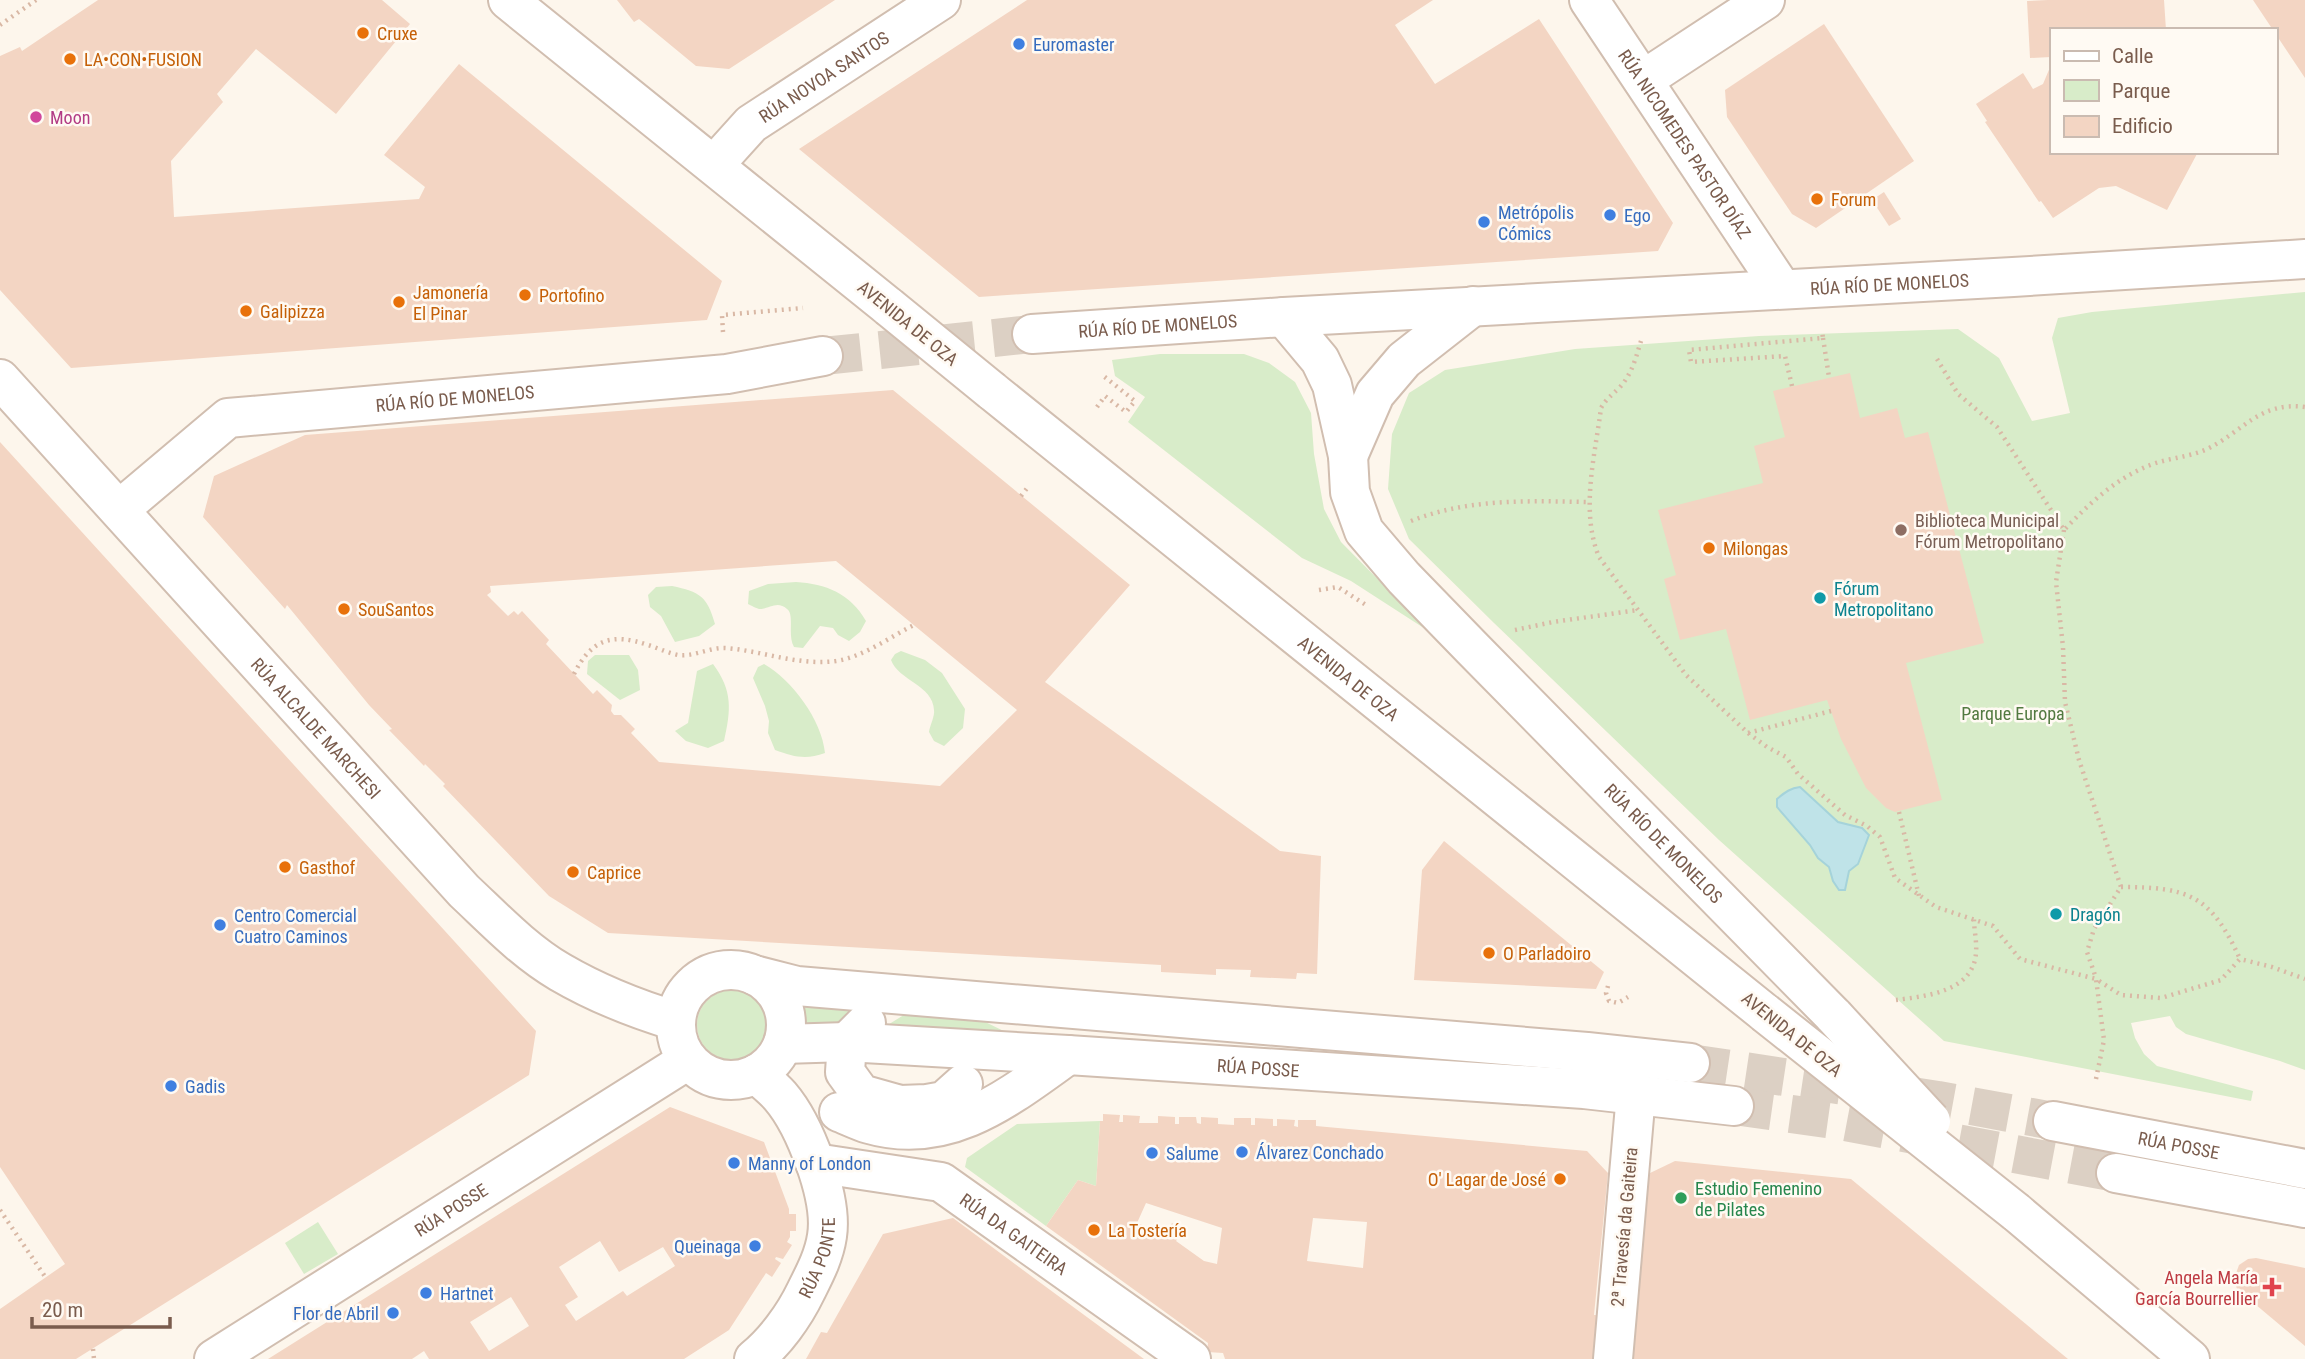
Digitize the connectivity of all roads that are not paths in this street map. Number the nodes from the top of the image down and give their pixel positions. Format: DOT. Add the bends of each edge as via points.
graph roads {
  1 [pos="508,0"];
  2 [pos="941,0"];
  3 [pos="1589,0"];
  4 [pos="1765,0"];
  5 [pos="1643,80"];
  6 [pos="714,165"];
  7 [pos="2305,259"];
  8 [pos="1782,289"];
  9 [pos="1474,306"];
  10 [pos="1284,317"];
  11 [pos="1032,334"];
  12 [pos="824,356"];
  13 [pos="0,379"];
  14 [pos="1348,456"];
  15 [pos="120,509"];
  16 [pos="754,975"];
  17 [pos="940,998"];
  18 [pos="676,1021"];
  19 [pos="847,1042"];
  20 [pos="783,1044"];
  21 [pos="1069,1055"];
  22 [pos="688,1060"];
  23 [pos="1690,1063"];
  24 [pos="756,1074"];
  25 [pos="963,1084"];
  26 [pos="1636,1094"];
  27 [pos="1734,1106"];
  28 [pos="839,1112"];
  29 [pos="2053,1121"];
  30 [pos="815,1163"];
  31 [pos="2305,1169"];
  32 [pos="2116,1173"];
  33 [pos="2305,1208"];
  34 [pos="2016,1212"];
  35 [pos="215,1359"];
  36 [pos="754,1359"];
  37 [pos="1191,1359"];
  38 [pos="1613,1359"];
  39 [pos="2190,1359"];
  1 -- 6 [label="street, AVENIDA DE OZA"];
  2 -- 6 [label="street, RÚA NOVOA SANTOS" via="751,124"];
  3 -- 5 [label="street, RÚA NICOMEDES PASTOR DÍAZ"];
  4 -- 5 [label="street"];
  5 -- 8 [label="street, RÚA NICOMEDES PASTOR DÍAZ"];
  6 -- 34 [label="street, AVENIDA DE OZA, bridge"];
  7 -- 8 [label="street, RÚA RÍO DE MONELOS"];
  8 -- 9 [label="street, RÚA RÍO DE MONELOS"];
  9 -- 10 [label="street, RÚA RÍO DE MONELOS"];
  9 -- 14 [label="street, RÚA RÍO DE MONELOS" via="1404,360 1374,394"];
  10 -- 11 [label="street, RÚA RÍO DE MONELOS"];
  10 -- 14 [label="street, RÚA RÍO DE MONELOS" via="1320,360 1332,385"];
  12 -- 15 [label="street, RÚA RÍO DE MONELOS" via="727,374 228,418"];
  13 -- 15 [label="street, RÚA ALCALDE MARCHESI"];
  14 -- 34 [label="street, RÚA RÍO DE MONELOS, bridge" via="1350,492 1364,531 1404,578 1834,1016"];
  15 -- 18 [label="street, RÚA ALCALDE MARCHESI" via="446,872 508,933 559,972 616,1000"];
  16 -- 17 [label="street" via="797,986"];
  16 -- 18 [label="street" via="740,971 710,974 686,993"];
  16 -- 20 [label="street" via="778,997 786,1028"];
  17 -- 19 [label="street" via="896,1005 869,1020"];
  17 -- 23 [label="street"];
  18 -- 22 [label="street"];
  19 -- 20 [label="street, RÚA POSSE"];
  19 -- 21 [label="street, RÚA POSSE"];
  19 -- 25 [label="street" via="845,1072 861,1094 900,1105 927,1104 944,1101"];
  20 -- 24 [label="street" via="768,1066"];
  21 -- 26 [label="street, RÚA POSSE"];
  21 -- 28 [label="street" via="972,1118 940,1127 870,1125"];
  22 -- 24 [label="street" via="712,1077 742,1079"];
  22 -- 35 [label="street, RÚA POSSE"];
  24 -- 30 [label="street, RÚA PONTE" via="781,1097"];
  26 -- 27 [label="street, RÚA POSSE"];
  26 -- 38 [label="street, 2ª Travesía da Gaiteira"];
  29 -- 31 [label="street, RÚA POSSE"];
  30 -- 36 [label="street, RÚA PONTE" via="827,1210 824,1255 799,1307"];
  30 -- 37 [label="street, RÚA DA GAITEIRA" via="941,1182"];
  32 -- 33 [label="street"];
  34 -- 39 [label="street, AVENIDA DE OZA"];
}
